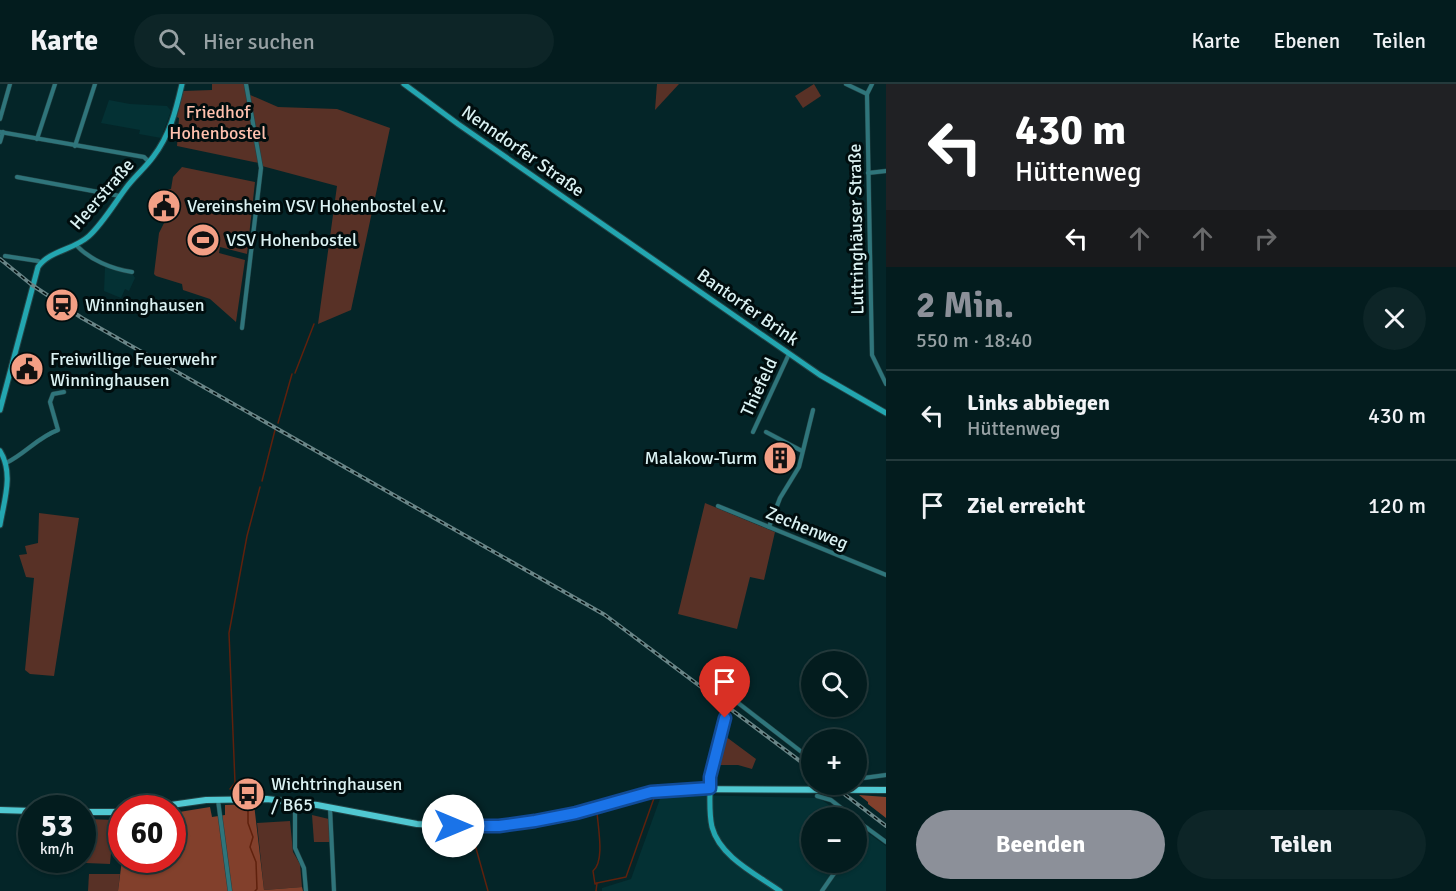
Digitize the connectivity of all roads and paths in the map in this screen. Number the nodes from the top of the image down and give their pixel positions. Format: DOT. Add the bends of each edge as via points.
graph roads {
  1 [pos="10,84"];
  2 [pos="55,84"];
  3 [pos="95,84"];
  4 [pos="182,84"];
  5 [pos="246,84"];
  6 [pos="404,84"];
  7 [pos="846,84"];
  8 [pos="872,84"];
  9 [pos="867,94"];
  10 [pos="0,118"];
  11 [pos="2,132"];
  12 [pos="37,139"];
  13 [pos="0,142"];
  14 [pos="75,146"];
  15 [pos="149,162"];
  16 [pos="886,171"];
  17 [pos="868,173"];
  18 [pos="16,177"];
  19 [pos="120,196"];
  20 [pos="597,220"];
  21 [pos="76,245"];
  22 [pos="5,256"];
  23 [pos="41,263"];
  24 [pos="132,272"];
  25 [pos="242,328"];
  26 [pos="789,354"];
  27 [pos="886,384"];
  28 [pos="64,392"];
  29 [pos="0,409"];
  30 [pos="813,410"];
  31 [pos="886,413"];
  32 [pos="753,432"];
  33 [pos="766,432"];
  34 [pos="0,451"];
  35 [pos="802,452"];
  36 [pos="6,463"];
  37 [pos="718,506"];
  38 [pos="0,525"];
  39 [pos="769,527"];
  40 [pos="886,575"];
  41 [pos="739,668"];
  42 [pos="725,718"];
  43 [pos="801,752"];
  44 [pos="886,775"];
  45 [pos="867,778"];
  46 [pos="710,788"];
  47 [pos="886,790"];
  48 [pos="817,796"];
  49 [pos="218,800"];
  50 [pos="295,801"];
  51 [pos="186,803"];
  52 [pos="330,807"];
  53 [pos="840,807"];
  54 [pos="0,810"];
  55 [pos="18,811"];
  56 [pos="867,828"];
  57 [pos="886,843"];
  58 [pos="834,873"];
  59 [pos="230,891"];
  60 [pos="306,891"];
  61 [pos="334,891"];
  62 [pos="780,891"];
  63 [pos="822,891"];
  1 -- 10 [label="street"];
  2 -- 12 [label="street"];
  3 -- 14 [label="street"];
  4 -- 15 [label="street, Heerstraße" via="170,130"];
  5 -- 25 [label="street" via="261,168"];
  6 -- 20 [label="street, Nenndorfer Straße"];
  7 -- 9 [label="street"];
  8 -- 9 [label="street"];
  9 -- 17 [label="street, Luttringhäuser Straße"];
  11 -- 12 [label="street"];
  11 -- 13 [label="street"];
  12 -- 14 [label="street"];
  14 -- 15 [label="street" via="144,157"];
  15 -- 19 [label="street, Heerstraße"];
  16 -- 17 [label="street"];
  17 -- 27 [label="street, Luttringhäuser Straße" via="872,355"];
  18 -- 19 [label="street"];
  19 -- 21 [label="street, Heerstraße" via="90,235"];
  20 -- 26 [label="street, Bantorfer Brink"];
  21 -- 23 [label="street, Heerstraße"];
  21 -- 24 [label="street" via="113,269"];
  22 -- 23 [label="street"];
  23 -- 29 [label="street"];
  26 -- 31 [label="street, Bantorfer Brink"];
  26 -- 32 [label="street, Thiefeld"];
  28 -- 36 [label="street" via="50,398 58,430"];
  30 -- 35 [label="street"];
  33 -- 35 [label="street"];
  34 -- 36 [label="street"];
  35 -- 39 [label="street" via="799,467 780,498"];
  36 -- 38 [label="street"];
  37 -- 39 [label="street, Zechenweg"];
  39 -- 40 [label="street, Zechenweg"];
  41 -- 43 [label="street" via="733,699"];
  42 -- 46 [label="street"];
  44 -- 45 [label="street"];
  46 -- 47 [label="main road"];
  46 -- 52 [label="main road" via="659,790 552,818 477,827 408,823"];
  46 -- 62 [label="street" via="712,826 722,846"];
  48 -- 53 [label="street"];
  49 -- 50 [label="main road"];
  49 -- 51 [label="main road"];
  49 -- 59 [label="street"];
  50 -- 52 [label="main road"];
  50 -- 60 [label="street" via="296,848 304,868"];
  52 -- 61 [label="street"];
  54 -- 55 [label="main road"];
  56 -- 57 [label="street"];
  58 -- 63 [label="street"];
}
